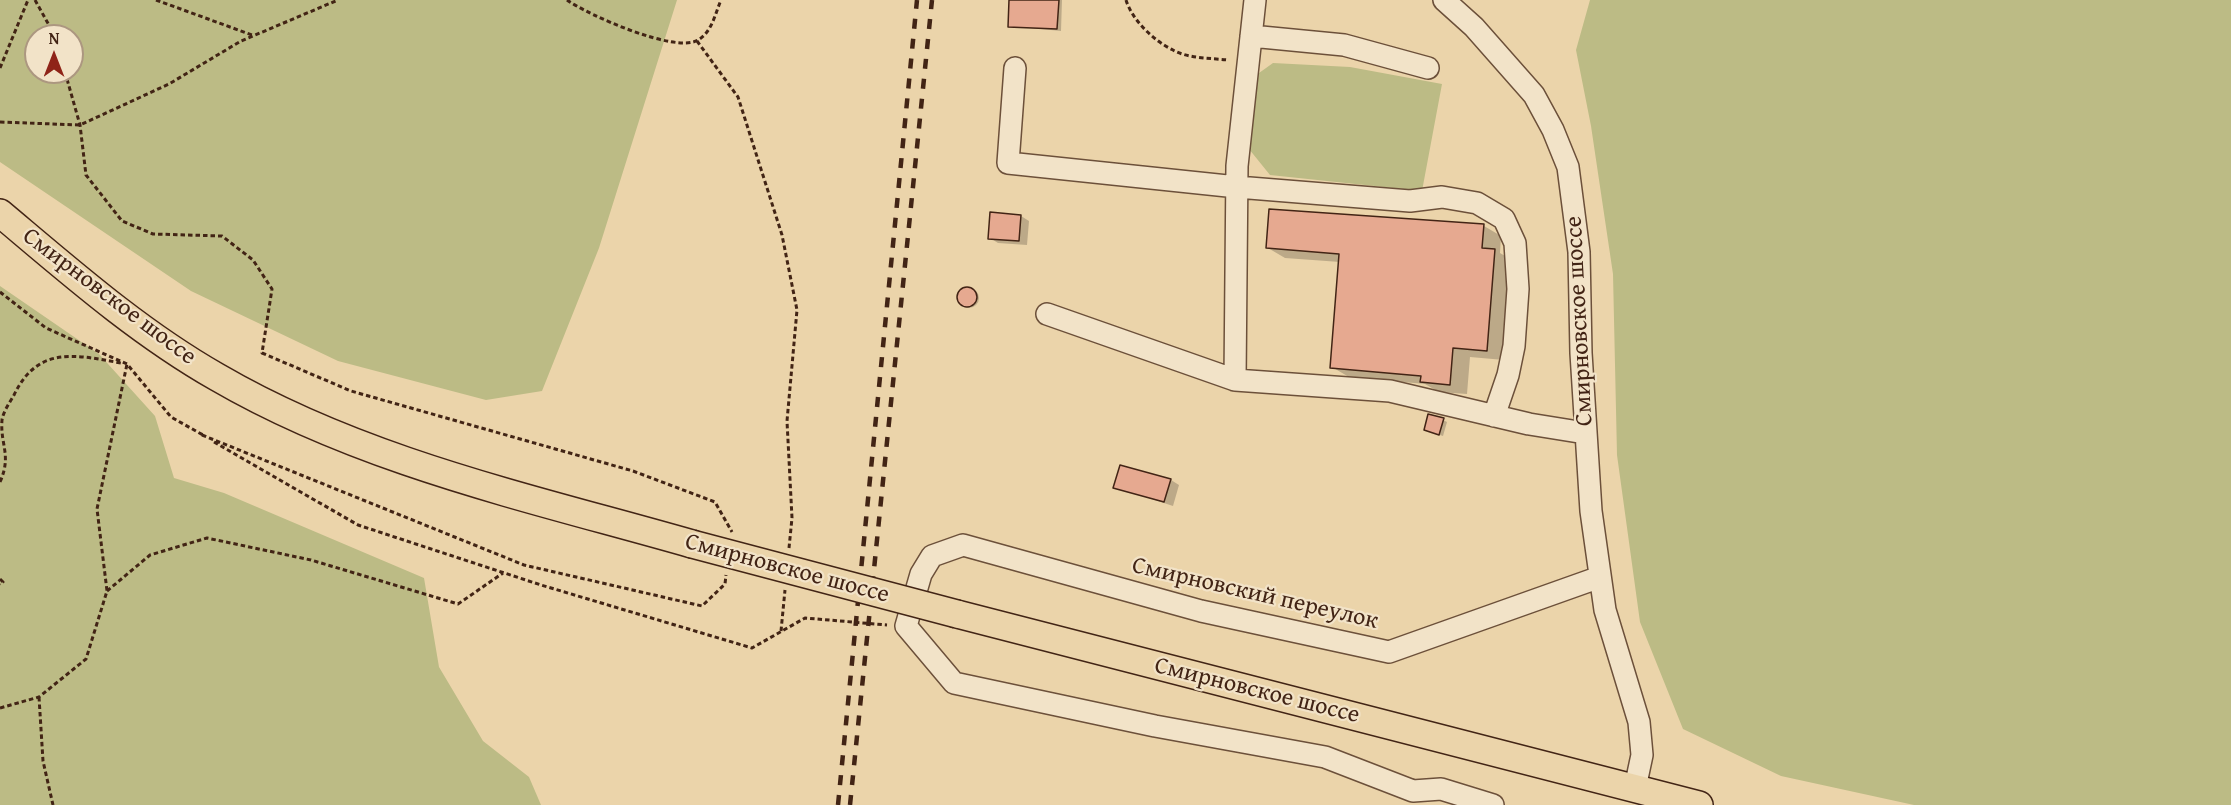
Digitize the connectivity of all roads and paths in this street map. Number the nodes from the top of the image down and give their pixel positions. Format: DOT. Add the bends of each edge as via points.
graph roads {
  1 [pos="28,0"];
  2 [pos="35,0"];
  3 [pos="156,0"];
  4 [pos="338,0"];
  5 [pos="567,0"];
  6 [pos="721,0"];
  7 [pos="1126,0"];
  8 [pos="1255,0"];
  9 [pos="1444,0"];
  10 [pos="48,24"];
  11 [pos="254,35"];
  12 [pos="1251,36"];
  13 [pos="697,41"];
  14 [pos="1248,62"];
  15 [pos="0,68"];
  16 [pos="1015,68"];
  17 [pos="1428,68"];
  18 [pos="68,84"];
  19 [pos="0,122"];
  20 [pos="80,125"];
  21 [pos="1237,187"];
  22 [pos="0,213"];
  23 [pos="0,292"];
  24 [pos="1047,314"];
  25 [pos="127,364"];
  26 [pos="1234,380"];
  27 [pos="1494,416"];
  28 [pos="1585,433"];
  29 [pos="202,435"];
  30 [pos="0,482"];
  31 [pos="730,543"];
  32 [pos="789,552"];
  33 [pos="504,572"];
  34 [pos="726,574"];
  35 [pos="1600,577"];
  36 [pos="0,579"];
  37 [pos="0,584"];
  38 [pos="786,586"];
  39 [pos="107,591"];
  40 [pos="906,626"];
  41 [pos="781,631"];
  42 [pos="39,697"];
  43 [pos="0,708"];
  44 [pos="1635,788"];
  45 [pos="53,805"];
  46 [pos="1493,805"];
  47 [pos="1699,805"];
  1 -- 15 [label="path"];
  2 -- 10 [label="path"];
  3 -- 11 [label="path"];
  4 -- 11 [label="path"];
  5 -- 13 [label="path" via="585,12 648,35 680,44"];
  6 -- 13 [label="path" via="709,31"];
  7 -- 14 [label="path" via="1129,10 1149,32 1173,51"];
  8 -- 12 [label="street"];
  9 -- 28 [label="street, Смирновское шоссе" via="1474,27 1534,95 1568,168 1579,252"];
  11 -- 20 [label="path" via="169,84"];
  12 -- 14 [label="street"];
  12 -- 17 [label="street" via="1344,45"];
  13 -- 32 [label="path" via="738,97 783,235 797,310 787,421 792,518"];
  14 -- 21 [label="street"];
  16 -- 21 [label="street" via="1008,163"];
  18 -- 20 [label="path"];
  19 -- 20 [label="path"];
  20 -- 31 [label="path" via="87,175 122,220 153,234 222,236 253,260 272,289 262,353 351,392 633,471 715,502 732,532"];
  21 -- 26 [label="street"];
  21 -- 27 [label="street" via="1410,201 1442,198 1477,203 1504,219 1515,243 1518,289 1514,346"];
  22 -- 44 [label="main road, Смирновское шоссе, bridge" via="159,341 218,378 365,447 692,544"];
  23 -- 25 [label="path" via="46,328"];
  24 -- 26 [label="street"];
  25 -- 29 [label="path" via="171,417"];
  25 -- 30 [label="path" via="71,354 41,363 19,384 2,419 7,467"];
  25 -- 39 [label="path" via="97,509"];
  26 -- 27 [label="street" via="1390,391"];
  27 -- 28 [label="street"];
  28 -- 35 [label="street, Смирновское шоссе"];
  29 -- 33 [label="path" via="358,525"];
  29 -- 34 [label="path" via="524,565 702,606 725,584"];
  33 -- 39 [label="path" via="458,604 311,560 207,538 150,555"];
  33 -- 41 [label="path" via="752,648"];
  35 -- 40 [label="street, Смирновский переулок" via="1389,651 1201,611 963,545 932,556 921,574"];
  35 -- 44 [label="street, Смирновское шоссе" via="1605,610 1639,722 1642,755"];
  36 -- 37 [label="path"];
  38 -- 41 [label="path"];
  39 -- 42 [label="path" via="86,659"];
  40 -- 41 [label="path" via="805,618"];
  40 -- 46 [label="street" via="954,683 1325,757 1413,791 1441,789"];
  42 -- 43 [label="path"];
  42 -- 45 [label="path" via="44,761"];
  44 -- 47 [label="main road, Смирновское шоссе"];
}
